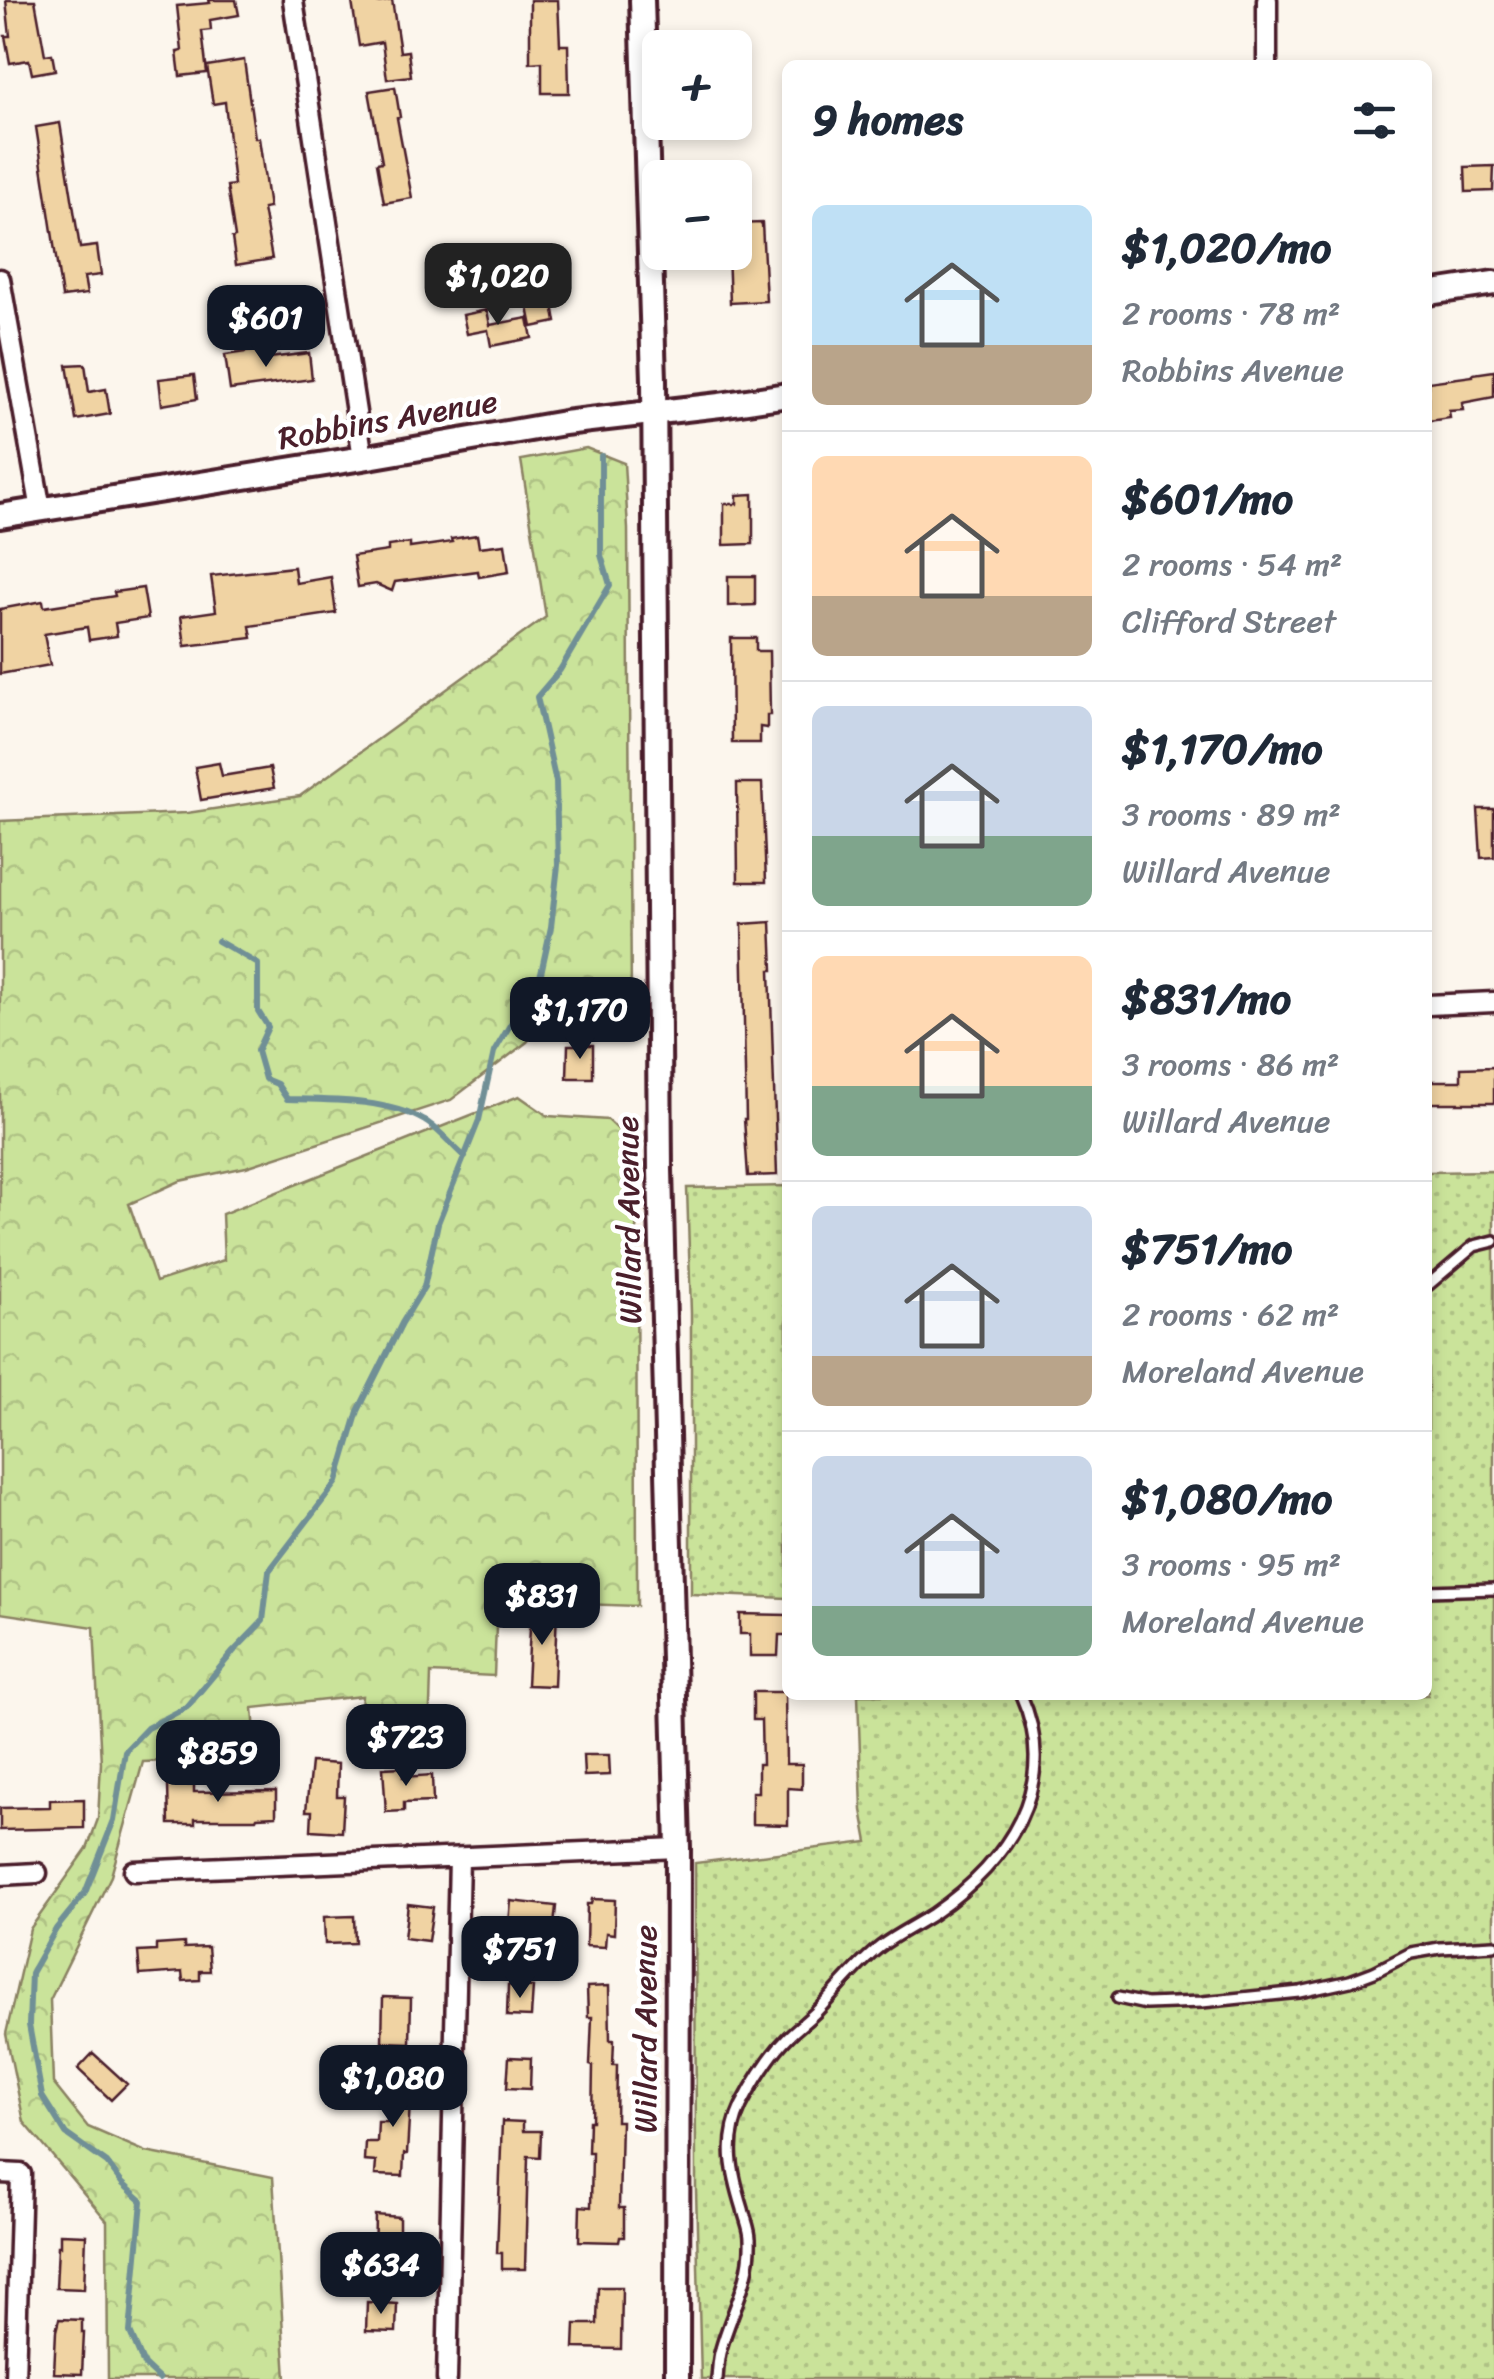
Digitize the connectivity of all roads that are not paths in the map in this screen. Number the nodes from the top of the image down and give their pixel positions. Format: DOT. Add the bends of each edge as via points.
graph roads {
  1 [pos="293,0"];
  2 [pos="642,0"];
  3 [pos="1267,0"];
  4 [pos="1267,60"];
  5 [pos="0,278"];
  6 [pos="1494,283"];
  7 [pos="1432,292"];
  8 [pos="782,396"];
  9 [pos="654,412"];
  10 [pos="363,458"];
  11 [pos="41,510"];
  12 [pos="0,516"];
  13 [pos="1494,1002"];
  14 [pos="1432,1005"];
  15 [pos="1494,1241"];
  16 [pos="1432,1282"];
  17 [pos="1494,1589"];
  18 [pos="1432,1590"];
  19 [pos="1022,1700"];
  20 [pos="678,1848"];
  21 [pos="458,1858"];
  22 [pos="134,1871"];
  23 [pos="37,1872"];
  24 [pos="0,1875"];
  25 [pos="1494,1945"];
  26 [pos="1118,1998"];
  27 [pos="0,2174"];
  28 [pos="15,2379"];
  29 [pos="447,2379"];
  30 [pos="676,2379"];
  31 [pos="717,2379"];
  1 -- 10 [label="street"];
  2 -- 9 [label="main road, Willard Avenue"];
  3 -- 4 [label="street"];
  5 -- 11 [label="street"];
  6 -- 7 [label="main road"];
  8 -- 9 [label="main road, Robbins Avenue"];
  9 -- 10 [label="main road, Robbins Avenue"];
  9 -- 20 [label="main road, Willard Avenue" via="660,1170"];
  10 -- 11 [label="main road, Robbins Avenue"];
  11 -- 12 [label="main road, Robbins Avenue"];
  13 -- 14 [label="street"];
  15 -- 16 [label="lane" via="1474,1246"];
  17 -- 18 [label="lane"];
  19 -- 31 [label="lane" via="1036,1770 1006,1844 968,1886 861,1963 786,2039 734,2122 731,2170 750,2238 746,2281"];
  20 -- 21 [label="street"];
  20 -- 30 [label="main road, Willard Avenue"];
  21 -- 22 [label="street"];
  21 -- 29 [label="street"];
  23 -- 24 [label="street"];
  25 -- 26 [label="lane" via="1411,1953 1350,1981 1300,1992 1165,2004"];
  27 -- 28 [label="street" via="22,2174"];
}
